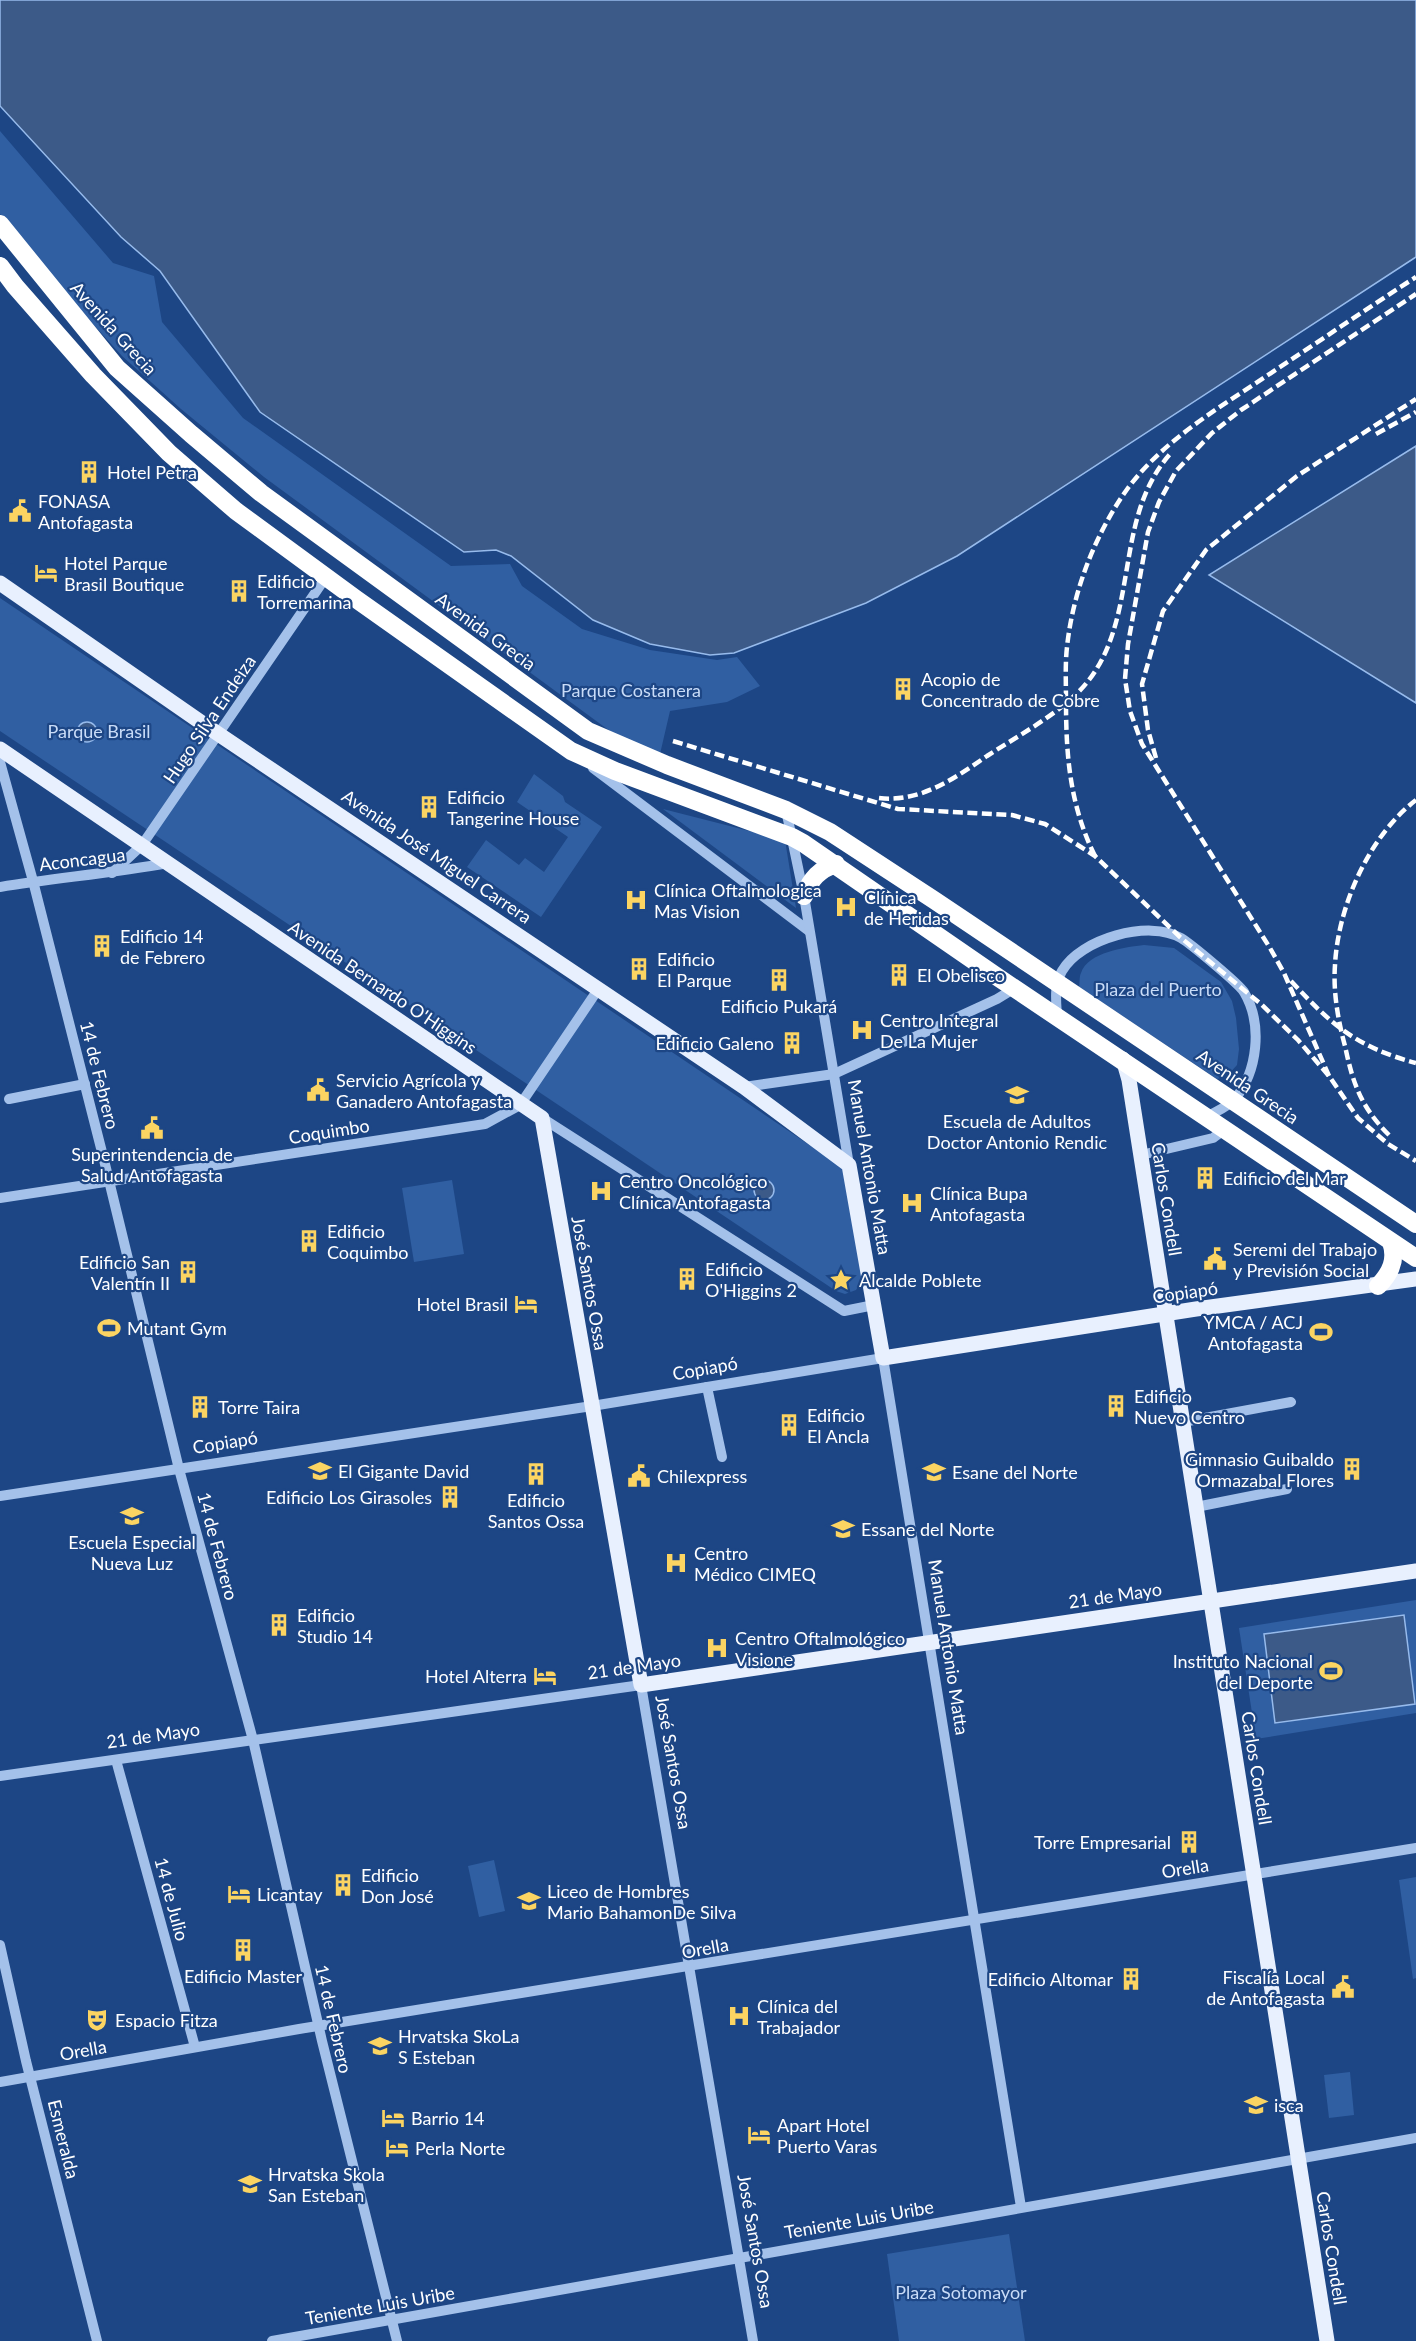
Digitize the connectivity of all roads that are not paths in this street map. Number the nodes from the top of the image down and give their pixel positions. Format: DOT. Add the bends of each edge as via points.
graph roads {
  1 [pos="0,224"];
  2 [pos="0,264"];
  3 [pos="49,286"];
  4 [pos="326,577"];
  5 [pos="0,584"];
  6 [pos="219,734"];
  7 [pos="0,749"];
  8 [pos="571,751"];
  9 [pos="0,762"];
  10 [pos="786,810"];
  11 [pos="792,837"];
  12 [pos="142,845"];
  13 [pos="168,863"];
  14 [pos="836,864"];
  15 [pos="112,873"];
  16 [pos="33,881"];
  17 [pos="0,887"];
  18 [pos="804,896"];
  19 [pos="809,931"];
  20 [pos="1056,983"];
  21 [pos="599,988"];
  22 [pos="1014,988"];
  23 [pos="1057,1016"];
  24 [pos="1123,1059"];
  25 [pos="834,1074"];
  26 [pos="85,1084"];
  27 [pos="744,1087"];
  28 [pos="9,1099"];
  29 [pos="1233,1102"];
  30 [pos="520,1105"];
  31 [pos="1207,1117"];
  32 [pos="542,1119"];
  33 [pos="1225,1130"];
  34 [pos="1141,1155"];
  35 [pos="849,1165"];
  36 [pos="110,1182"];
  37 [pos="0,1198"];
  38 [pos="1416,1224"];
  39 [pos="1391,1242"];
  40 [pos="1416,1258"];
  41 [pos="1416,1279"];
  42 [pos="1378,1286"];
  43 [pos="874,1305"];
  44 [pos="1166,1314"];
  45 [pos="883,1358"];
  46 [pos="707,1387"];
  47 [pos="1291,1402"];
  48 [pos="592,1406"];
  49 [pos="1183,1422"];
  50 [pos="722,1456"];
  51 [pos="180,1469"];
  52 [pos="1287,1490"];
  53 [pos="0,1496"];
  54 [pos="1196,1507"];
  55 [pos="1416,1571"];
  56 [pos="1211,1601"];
  57 [pos="929,1642"];
  58 [pos="641,1685"];
  59 [pos="254,1740"];
  60 [pos="116,1760"];
  61 [pos="0,1776"];
  62 [pos="1416,1848"];
  63 [pos="1253,1873"];
  64 [pos="974,1919"];
  65 [pos="0,1944"];
  66 [pos="689,1967"];
  67 [pos="318,2026"];
  68 [pos="195,2047"];
  69 [pos="31,2077"];
  70 [pos="0,2082"];
  71 [pos="1416,2138"];
  72 [pos="1298,2158"];
  73 [pos="1021,2207"];
  74 [pos="739,2258"];
  75 [pos="392,2319"];
  76 [pos="97,2341"];
  77 [pos="272,2341"];
  78 [pos="398,2341"];
  79 [pos="753,2341"];
  80 [pos="1327,2341"];
  1 -- 3 [label="highway, Avenida Grecia"];
  2 -- 3 [label="highway"];
  2 -- 4 [label="highway" via="93,375 169,453 236,511"];
  3 -- 10 [label="highway, Avenida Grecia" via="117,368 261,493 588,731"];
  4 -- 6 [label="street, Hugo Silva Endeiza"];
  4 -- 8 [label="highway"];
  5 -- 6 [label="main road, Avenida José Miguel Carrera"];
  6 -- 12 [label="street, Hugo Silva Endeiza"];
  6 -- 21 [label="main road, Avenida José Miguel Carrera"];
  7 -- 12 [label="main road, Avenida Bernardo O'Higgins"];
  8 -- 11 [label="highway"];
  8 -- 19 [label="street"];
  9 -- 16 [label="street, 14 de Febrero"];
  10 -- 11 [label="street, Manuel Antonio Matta"];
  10 -- 20 [label="highway, Avenida Grecia" via="830,832"];
  11 -- 14 [label="highway"];
  11 -- 18 [label="street, Manuel Antonio Matta"];
  12 -- 13 [label="main road, Avenida Bernardo O'Higgins"];
  12 -- 15 [label="street, Hugo Silva Endeiza"];
  13 -- 15 [label="street, Aconcagua"];
  13 -- 30 [label="main road, Avenida Bernardo O'Higgins"];
  14 -- 18 [label="highway" via="816,875"];
  14 -- 22 [label="highway"];
  15 -- 16 [label="street, Aconcagua"];
  16 -- 17 [label="street, Aconcagua"];
  16 -- 26 [label="street, 14 de Febrero"];
  18 -- 19 [label="street, Manuel Antonio Matta"];
  19 -- 25 [label="street, Manuel Antonio Matta"];
  20 -- 23 [label="street"];
  20 -- 29 [label="highway, Avenida Grecia"];
  20 -- 29 [label="street" via="1075,956 1105,939 1137,931 1180,937 1242,990 1250,1005 1255,1033 1253,1062 1250,1075"];
  21 -- 27 [label="main road, Avenida José Miguel Carrera"];
  21 -- 30 [label="street, Coquimbo"];
  22 -- 23 [label="highway"];
  22 -- 25 [label="street"];
  23 -- 24 [label="highway"];
  24 -- 31 [label="highway"];
  24 -- 34 [label="main road, Carlos Condell"];
  25 -- 27 [label="street"];
  25 -- 35 [label="street, Manuel Antonio Matta"];
  26 -- 28 [label="street"];
  26 -- 36 [label="street, 14 de Febrero"];
  27 -- 35 [label="main road, Avenida José Miguel Carrera"];
  29 -- 31 [label="street"];
  29 -- 38 [label="highway, Avenida Grecia"];
  30 -- 32 [label="main road, Avenida Bernardo O'Higgins"];
  30 -- 36 [label="street, Coquimbo" via="485,1124"];
  31 -- 33 [label="highway"];
  32 -- 43 [label="street, Avenida Bernardo O'Higgins" via="844,1311"];
  32 -- 48 [label="main road, José Santos Ossa"];
  33 -- 34 [label="street" via="1213,1138"];
  33 -- 39 [label="highway"];
  34 -- 44 [label="main road, Carlos Condell"];
  35 -- 43 [label="main road, Manuel Antonio Matta"];
  36 -- 37 [label="street, Coquimbo"];
  36 -- 51 [label="street, 14 de Febrero"];
  39 -- 40 [label="highway"];
  39 -- 42 [label="highway" via="1395,1253 1392,1267"];
  41 -- 42 [label="main road, Copiapó"];
  42 -- 44 [label="main road, Copiapó"];
  43 -- 45 [label="main road, Manuel Antonio Matta"];
  44 -- 45 [label="main road, Copiapó"];
  44 -- 49 [label="main road, Carlos Condell"];
  45 -- 46 [label="street, Copiapó"];
  45 -- 57 [label="street, Manuel Antonio Matta"];
  46 -- 48 [label="street, Copiapó"];
  46 -- 50 [label="street"];
  47 -- 49 [label="street"];
  48 -- 51 [label="street, Copiapó"];
  48 -- 58 [label="main road, José Santos Ossa"];
  49 -- 54 [label="main road, Carlos Condell"];
  51 -- 53 [label="street, Copiapó"];
  51 -- 59 [label="street, 14 de Febrero"];
  52 -- 54 [label="street"];
  54 -- 56 [label="main road, Carlos Condell"];
  55 -- 56 [label="main road, 21 de Mayo"];
  56 -- 57 [label="main road, 21 de Mayo"];
  56 -- 63 [label="main road, Carlos Condell"];
  57 -- 58 [label="main road, 21 de Mayo"];
  57 -- 64 [label="street, Manuel Antonio Matta"];
  58 -- 59 [label="street, 21 de Mayo"];
  58 -- 66 [label="street, José Santos Ossa"];
  59 -- 60 [label="street, 21 de Mayo"];
  59 -- 67 [label="street, 14 de Febrero"];
  60 -- 61 [label="street, 21 de Mayo"];
  60 -- 68 [label="street, 14 de Julio"];
  62 -- 63 [label="street, Orella"];
  63 -- 64 [label="street, Orella"];
  63 -- 72 [label="main road, Carlos Condell"];
  64 -- 66 [label="street, Orella"];
  64 -- 73 [label="street, Manuel Antonio Matta"];
  65 -- 69 [label="street, Esmeralda"];
  66 -- 67 [label="street, Orella"];
  66 -- 74 [label="street, José Santos Ossa"];
  67 -- 68 [label="street, Orella"];
  67 -- 75 [label="street, 14 de Febrero"];
  68 -- 69 [label="street, Orella"];
  69 -- 70 [label="street, Orella"];
  69 -- 76 [label="street, Esmeralda"];
  71 -- 72 [label="street, Teniente Luis Uribe"];
  72 -- 73 [label="street, Teniente Luis Uribe"];
  72 -- 80 [label="main road, Carlos Condell"];
  73 -- 74 [label="street, Teniente Luis Uribe"];
  74 -- 75 [label="street, Teniente Luis Uribe"];
  74 -- 79 [label="street, José Santos Ossa"];
  75 -- 77 [label="street, Teniente Luis Uribe"];
  75 -- 78 [label="street, 14 de Febrero"];
}
